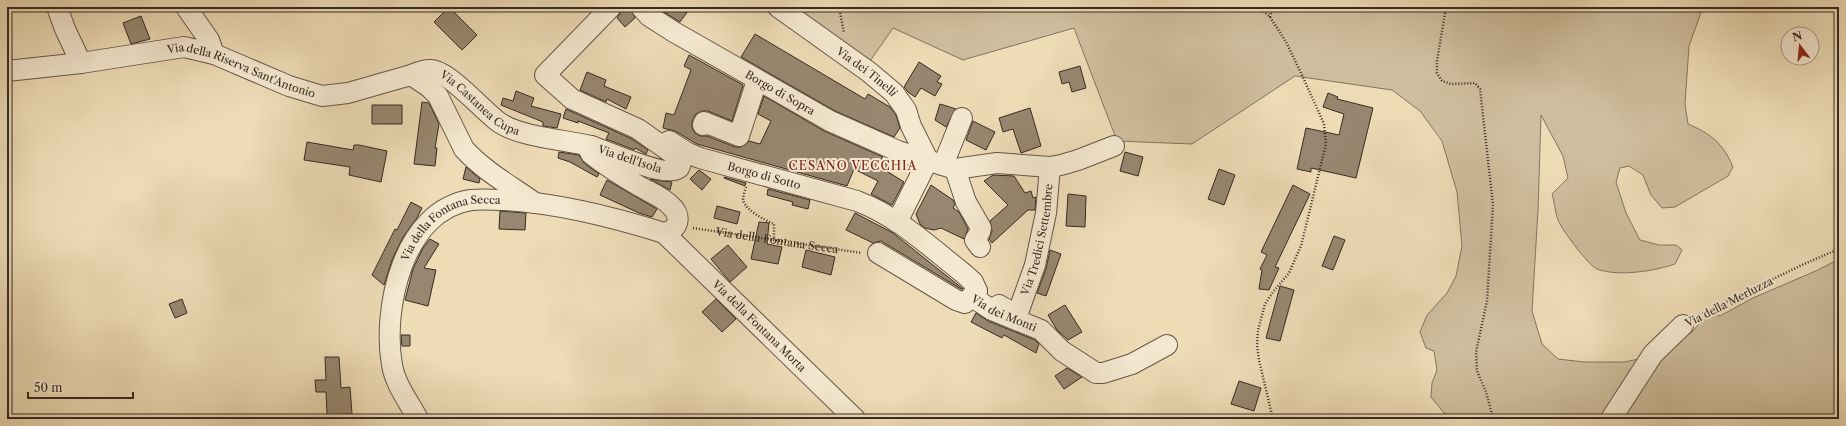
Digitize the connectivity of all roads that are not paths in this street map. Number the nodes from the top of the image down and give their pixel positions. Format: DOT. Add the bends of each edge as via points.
graph roads {
  1 [pos="57,7"];
  2 [pos="186,7"];
  3 [pos="610,7"];
  4 [pos="641,7"];
  5 [pos="778,7"];
  6 [pos="214,54"];
  7 [pos="81,64"];
  8 [pos="7,71"];
  9 [pos="410,75"];
  10 [pos="757,80"];
  11 [pos="962,118"];
  12 [pos="703,125"];
  13 [pos="638,129"];
  14 [pos="552,138"];
  15 [pos="591,146"];
  16 [pos="1114,146"];
  17 [pos="942,165"];
  18 [pos="1050,166"];
  19 [pos="535,203"];
  20 [pos="898,222"];
  21 [pos="670,229"];
  22 [pos="980,247"];
  23 [pos="878,253"];
  24 [pos="974,294"];
  25 [pos="1683,325"];
  26 [pos="1167,344"];
  27 [pos="418,419"];
  28 [pos="855,419"];
  29 [pos="1611,419"];
  1 -- 7 [label="street"];
  2 -- 6 [label="street" via="209,40"];
  3 -- 13 [label="street, Borgo di Sotto" via="545,75 572,99"];
  4 -- 10 [label="street, Borgo di Sopra" via="655,20"];
  5 -- 17 [label="street, Via dei Tinelli" via="869,72 898,98 906,110 911,126"];
  6 -- 7 [label="street, Via della Riserva Sant'Antonio" via="180,47"];
  6 -- 9 [label="street, Via della Riserva Sant'Antonio" via="289,86 322,96 348,93"];
  7 -- 8 [label="street, Via della Riserva Sant'Antonio"];
  9 -- 14 [label="street, Via Castanea Cupa" via="424,70 439,71 502,124 522,132"];
  9 -- 19 [label="street" via="438,96 470,156"];
  10 -- 12 [label="street" via="739,136 704,122"];
  10 -- 17 [label="street, Borgo di Sopra" via="858,135"];
  11 -- 17 [label="street"];
  13 -- 15 [label="street, Via dell'Isola" via="679,158 681,163 677,170 667,171"];
  13 -- 20 [label="street, Borgo di Sotto" via="646,125 694,149 876,208"];
  14 -- 15 [label="street, Via dell'Isola"];
  15 -- 21 [label="street, Via dell'Isola" via="590,154 671,206 677,216"];
  16 -- 18 [label="street, Via Tredici Settembre" via="1078,160"];
  17 -- 18 [label="street, Via Tredici Settembre" via="997,163"];
  17 -- 20 [label="street"];
  17 -- 22 [label="street, Via dei Tinelli" via="980,228 975,240"];
  18 -- 24 [label="street, Via Tredici Settembre" via="1046,213 1035,265 1019,310 1009,312"];
  19 -- 21 [label="street, Via della Fontana Secca"];
  19 -- 27 [label="street, Via della Fontana Secca" via="484,200 459,203 428,223 410,249 394,293 391,354 396,378"];
  20 -- 24 [label="street, Borgo di Sotto" via="971,280"];
  21 -- 28 [label="street, Via della Fontana Morta"];
  23 -- 24 [label="street" via="956,300 965,303"];
  24 -- 26 [label="street, Via dei Monti" via="992,310 1041,330 1062,351 1096,373 1132,364"];
  25 -- 29 [label="street, Via della Merluzza" via="1654,354"];
}
